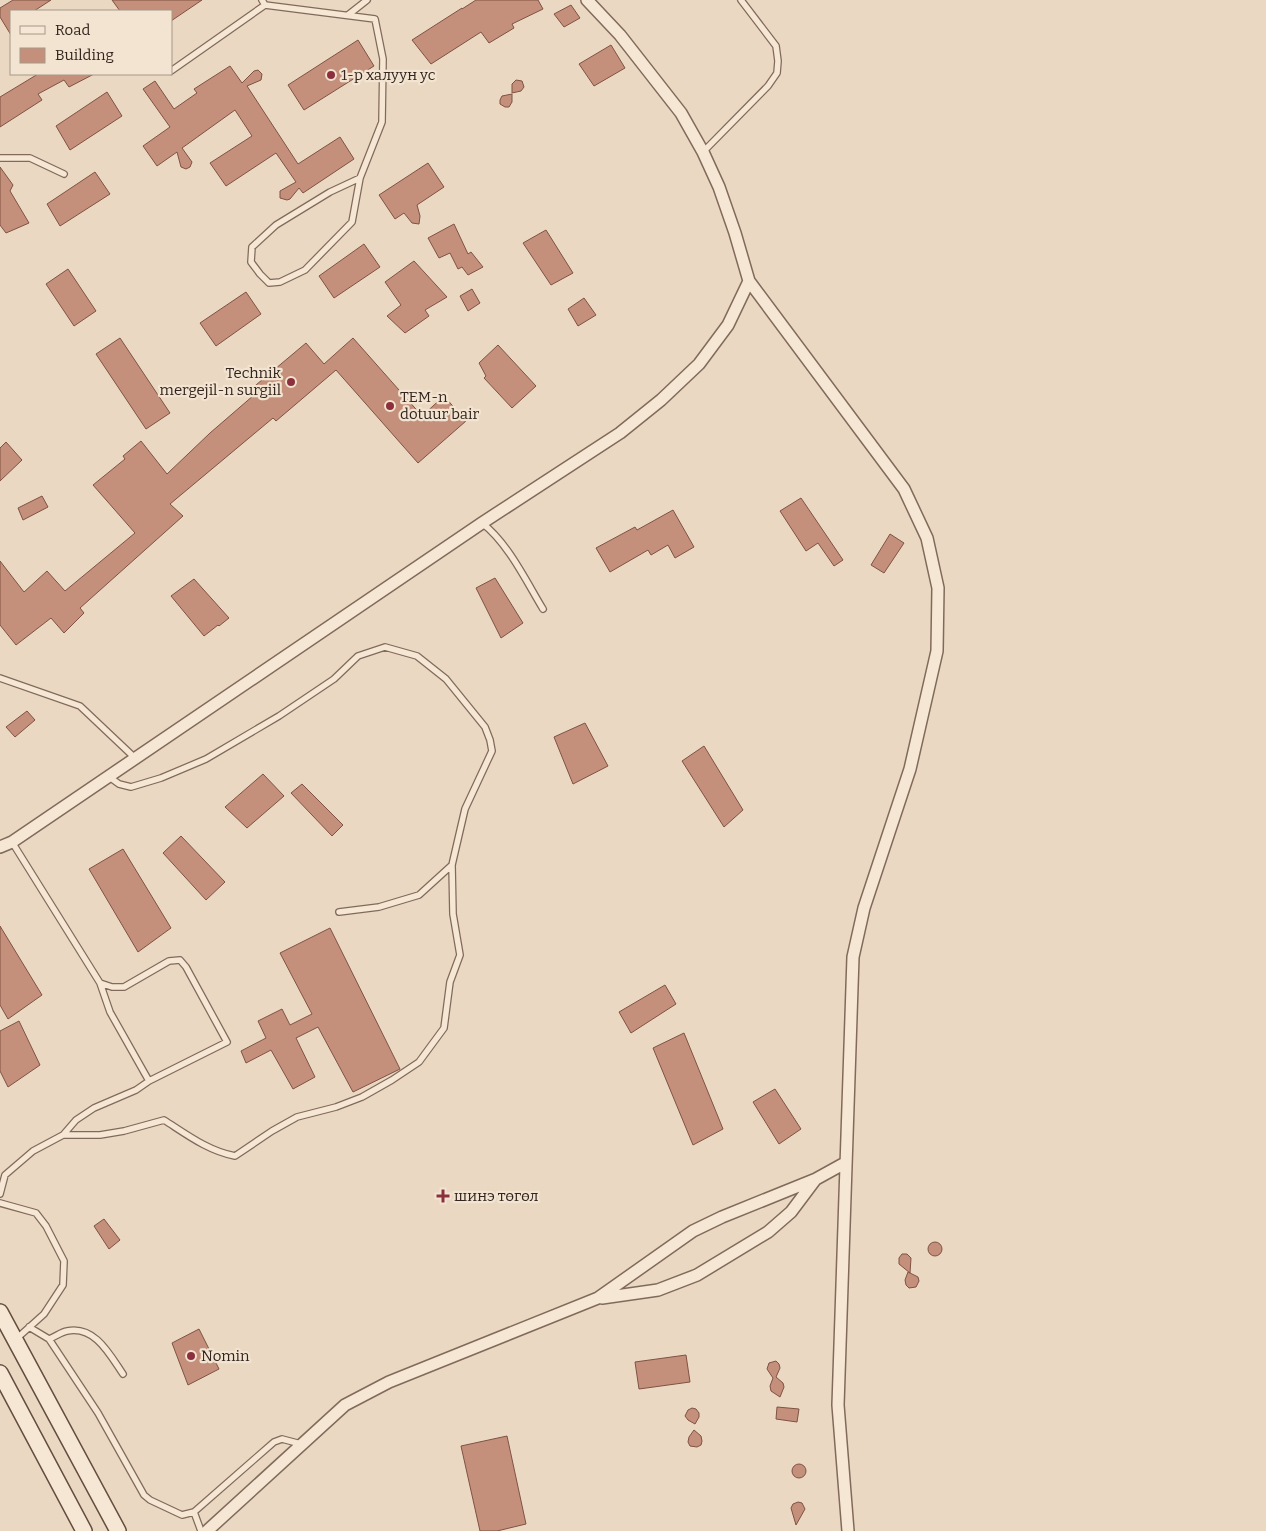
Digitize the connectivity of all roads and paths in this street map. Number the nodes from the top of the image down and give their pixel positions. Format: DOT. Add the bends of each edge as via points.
graph roads {
  1 [pos="367,0"];
  2 [pos="588,0"];
  3 [pos="740,0"];
  4 [pos="263,2"];
  5 [pos="348,15"];
  6 [pos="172,70"];
  7 [pos="703,152"];
  8 [pos="0,158"];
  9 [pos="64,174"];
  10 [pos="360,178"];
  11 [pos="749,281"];
  12 [pos="482,523"];
  13 [pos="543,609"];
  14 [pos="0,678"];
  15 [pos="135,758"];
  16 [pos="108,776"];
  17 [pos="12,842"];
  18 [pos="0,847"];
  19 [pos="452,864"];
  20 [pos="339,912"];
  21 [pos="100,983"];
  22 [pos="149,1081"];
  23 [pos="63,1135"];
  24 [pos="845,1163"];
  25 [pos="816,1179"];
  26 [pos="0,1194"];
  27 [pos="0,1202"];
  28 [pos="598,1298"];
  29 [pos="0,1312"];
  30 [pos="29,1327"];
  31 [pos="49,1339"];
  32 [pos="15,1340"];
  33 [pos="0,1373"];
  34 [pos="123,1374"];
  35 [pos="301,1444"];
  36 [pos="194,1512"];
  37 [pos="84,1531"];
  38 [pos="118,1531"];
  39 [pos="201,1531"];
  40 [pos="207,1531"];
  41 [pos="848,1531"];
  1 -- 5 [label="lane"];
  2 -- 7 [label="street" via="681,113"];
  3 -- 7 [label="lane" via="776,46 777,73"];
  4 -- 5 [label="lane"];
  4 -- 6 [label="lane"];
  5 -- 10 [label="lane" via="375,19 383,59 382,122"];
  7 -- 11 [label="street" via="722,196"];
  8 -- 9 [label="lane" via="30,158"];
  10 -- 10 [label="lane" via="352,222 305,270 280,282 269,283 251,262 252,248 276,225"];
  11 -- 12 [label="street" via="728,325 699,364 661,400 620,433"];
  11 -- 24 [label="street" via="904,489 927,538 938,588 937,651 910,769 864,908 853,957"];
  12 -- 13 [label="lane" via="501,540"];
  12 -- 15 [label="street"];
  14 -- 15 [label="lane" via="80,706"];
  15 -- 16 [label="street"];
  16 -- 17 [label="street"];
  16 -- 19 [label="lane" via="131,787 206,759 334,680 358,656 385,648 417,656 446,679 484,727 492,751 465,809"];
  17 -- 18 [label="street"];
  17 -- 21 [label="lane"];
  19 -- 20 [label="lane" via="419,895 380,907"];
  19 -- 23 [label="lane" via="453,914 460,955 450,982 444,1028 419,1062 362,1097 297,1117 235,1156 212,1149 164,1120 100,1135"];
  21 -- 22 [label="lane" via="110,1012"];
  21 -- 22 [label="lane" via="112,988 124,987 170,960 180,960 227,1042"];
  22 -- 23 [label="lane" via="94,1108 76,1120"];
  23 -- 26 [label="lane" via="33,1151 5,1175"];
  24 -- 25 [label="street"];
  24 -- 41 [label="street" via="838,1404"];
  25 -- 28 [label="street" via="693,1231"];
  25 -- 28 [label="street" via="791,1212 768,1232 697,1275 658,1290"];
  27 -- 30 [label="lane" via="36,1213 64,1261 63,1285 44,1314"];
  28 -- 35 [label="street" via="389,1382 344,1405"];
  29 -- 32 [label="main road"];
  30 -- 31 [label="lane"];
  30 -- 32 [label="lane"];
  31 -- 34 [label="lane" via="67,1331 85,1331 102,1344"];
  31 -- 36 [label="lane" via="98,1413 144,1495 182,1515"];
  32 -- 38 [label="main road"];
  33 -- 37 [label="main road"];
  35 -- 36 [label="lane" via="282,1439 274,1442"];
  35 -- 40 [label="street"];
  36 -- 39 [label="lane"];
}
